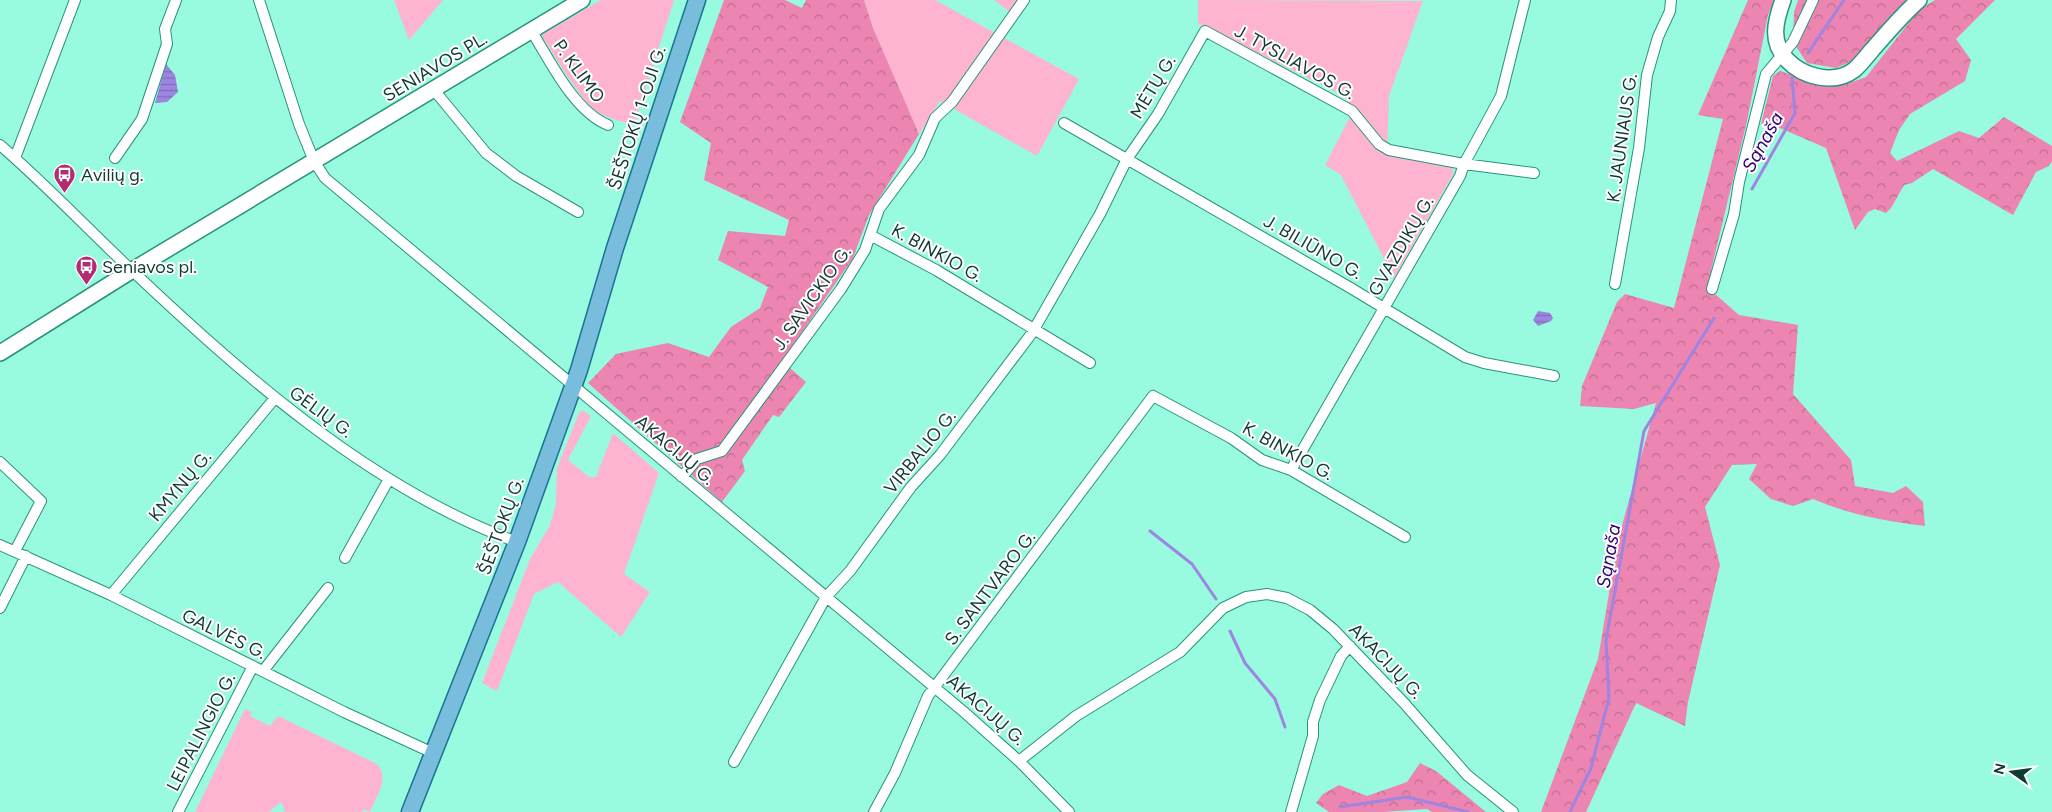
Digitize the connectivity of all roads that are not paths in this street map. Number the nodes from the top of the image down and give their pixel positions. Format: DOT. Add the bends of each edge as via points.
graph roads {
  1 [pos="75,0"];
  2 [pos="176,0"];
  3 [pos="259,0"];
  4 [pos="582,0"];
  5 [pos="697,0"];
  6 [pos="1024,0"];
  7 [pos="1525,0"];
  8 [pos="1671,0"];
  9 [pos="1783,0"];
  10 [pos="1813,0"];
  11 [pos="1919,0"];
  12 [pos="531,30"];
  13 [pos="1205,31"];
  14 [pos="1782,54"];
  15 [pos="434,90"];
  16 [pos="1064,123"];
  17 [pos="608,125"];
  18 [pos="0,145"];
  19 [pos="15,158"];
  20 [pos="115,158"];
  21 [pos="1127,159"];
  22 [pos="314,161"];
  23 [pos="1464,164"];
  24 [pos="1534,173"];
  25 [pos="578,212"];
  26 [pos="870,235"];
  27 [pos="615,248"];
  28 [pos="132,270"];
  29 [pos="1615,284"];
  30 [pos="1712,289"];
  31 [pos="1384,307"];
  32 [pos="1035,328"];
  33 [pos="0,353"];
  34 [pos="1090,363"];
  35 [pos="1554,376"];
  36 [pos="573,385"];
  37 [pos="1153,396"];
  38 [pos="275,398"];
  39 [pos="0,462"];
  40 [pos="1291,470"];
  41 [pos="682,477"];
  42 [pos="389,479"];
  43 [pos="1405,537"];
  44 [pos="517,542"];
  45 [pos="0,545"];
  46 [pos="15,551"];
  47 [pos="26,556"];
  48 [pos="345,558"];
  49 [pos="328,588"];
  50 [pos="111,595"];
  51 [pos="826,597"];
  52 [pos="0,608"];
  53 [pos="1350,646"];
  54 [pos="253,666"];
  55 [pos="263,671"];
  56 [pos="935,688"];
  57 [pos="433,754"];
  58 [pos="1019,761"];
  59 [pos="734,762"];
  60 [pos="178,812"];
  61 [pos="410,812"];
  62 [pos="874,812"];
  63 [pos="1069,812"];
  64 [pos="1291,812"];
  65 [pos="1513,812"];
  1 -- 19 [label="street"];
  2 -- 20 [label="street" via="165,29 167,44 142,119"];
  3 -- 22 [label="street, AKACIJŲ G."];
  4 -- 12 [label="street, SENIAVOS PL."];
  5 -- 27 [label="main road, ŠEŠTOKŲ 1-OJI G."];
  6 -- 26 [label="street, J. SAVICKIO G." via="978,68 935,118 919,155 878,209"];
  7 -- 23 [label="street, GVAZDIKŲ G." via="1502,96"];
  8 -- 29 [label="street, K. JAUNIAUS G." via="1670,11 1646,75 1639,148"];
  9 -- 14 [label="street" via="1775,36"];
  10 -- 14 [label="street" via="1793,42"];
  11 -- 14 [label="street" via="1854,70 1844,76 1823,78 1806,74"];
  12 -- 15 [label="street, SENIAVOS PL."];
  12 -- 17 [label="street, P. KLIMO" via="578,102 589,114"];
  13 -- 21 [label="street, MĖTŲ G." via="1158,114"];
  13 -- 23 [label="street, J. TYSLIAVOS G." via="1352,111 1379,144 1389,150"];
  14 -- 30 [label="street" via="1766,74 1734,214"];
  15 -- 22 [label="street, SENIAVOS PL."];
  15 -- 25 [label="street" via="486,153 516,176"];
  16 -- 21 [label="street, J. BILIŪNO G."];
  18 -- 19 [label="street, GĖLIŲ G."];
  19 -- 28 [label="street, GĖLIŲ G."];
  21 -- 31 [label="street, J. BILIŪNO G."];
  21 -- 32 [label="street, VIRBALIO G." via="1100,214"];
  22 -- 28 [label="street, SENIAVOS PL."];
  22 -- 36 [label="street, AKACIJŲ G." via="325,178"];
  23 -- 24 [label="street, J. TYSLIAVOS G."];
  23 -- 31 [label="street, GVAZDIKŲ G."];
  26 -- 32 [label="street, K. BINKIO G."];
  26 -- 41 [label="street, J. SAVICKIO G." via="865,250 841,289 722,451 697,459"];
  27 -- 36 [label="main road, ŠEŠTOKŲ G."];
  28 -- 33 [label="street, SENIAVOS PL."];
  28 -- 38 [label="street, GĖLIŲ G."];
  31 -- 35 [label="street, J. BILIŪNO G." via="1473,360"];
  31 -- 40 [label="street, GVAZDIKŲ G."];
  32 -- 34 [label="street, K. BINKIO G."];
  32 -- 51 [label="street, VIRBALIO G." via="850,571"];
  36 -- 41 [label="street, AKACIJŲ G."];
  36 -- 44 [label="main road, ŠEŠTOKŲ G."];
  37 -- 40 [label="street, K. BINKIO G." via="1231,438 1262,460"];
  37 -- 56 [label="street, S. SANTVARO G."];
  38 -- 42 [label="street, GĖLIŲ G."];
  38 -- 50 [label="street, KMYNŲ G."];
  39 -- 46 [label="street" via="42,501"];
  40 -- 43 [label="street, K. BINKIO G."];
  41 -- 51 [label="street, AKACIJŲ G."];
  42 -- 44 [label="street, GĖLIŲ G."];
  42 -- 48 [label="street"];
  44 -- 57 [label="main road, ŠEŠTOKŲ G."];
  45 -- 46 [label="street, GALVĖS G."];
  46 -- 47 [label="street, GALVĖS G."];
  47 -- 50 [label="street, GALVĖS G."];
  47 -- 52 [label="street"];
  49 -- 55 [label="street, LEIPALINGIO G."];
  50 -- 54 [label="street, GALVĖS G."];
  51 -- 56 [label="street, AKACIJŲ G."];
  51 -- 59 [label="street, VIRBALIO G."];
  53 -- 58 [label="street, AKACIJŲ G." via="1310,610 1287,598 1267,594 1246,597 1222,608 1180,652 1076,716"];
  53 -- 64 [label="street" via="1341,656 1320,700"];
  53 -- 65 [label="street, AKACIJŲ G." via="1467,775"];
  54 -- 55 [label="street, GALVĖS G."];
  54 -- 60 [label="street, LEIPALINGIO G."];
  55 -- 57 [label="street, GALVĖS G."];
  56 -- 58 [label="street, AKACIJŲ G."];
  56 -- 62 [label="street, S. SANTVARO G." via="928,696 895,773"];
  57 -- 61 [label="main road, ŠEŠTOKŲ G."];
  58 -- 63 [label="street, AKACIJŲ G."];
}
